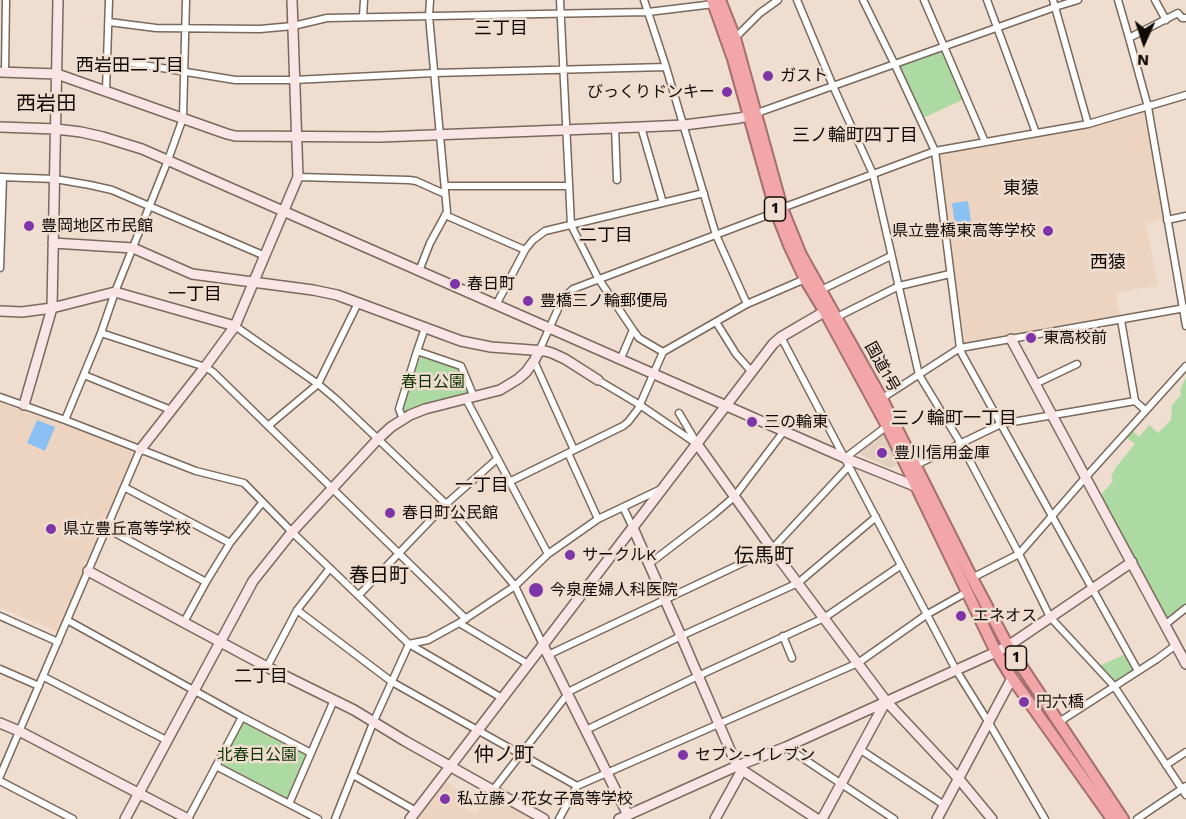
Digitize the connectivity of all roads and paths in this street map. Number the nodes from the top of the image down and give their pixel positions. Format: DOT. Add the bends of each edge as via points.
graph roads {
  1 [pos="6,0"];
  2 [pos="58,0"];
  3 [pos="109,0"];
  4 [pos="186,0"];
  5 [pos="292,0"];
  6 [pos="364,0"];
  7 [pos="430,0"];
  8 [pos="560,0"];
  9 [pos="644,0"];
  10 [pos="778,0"];
  11 [pos="797,0"];
  12 [pos="863,0"];
  13 [pos="924,0"];
  14 [pos="987,0"];
  15 [pos="1078,0"];
  16 [pos="1118,0"];
  17 [pos="1155,0"];
  18 [pos="715,1"];
  19 [pos="1054,3"];
  20 [pos="648,12"];
  21 [pos="3,14"];
  22 [pos="560,14"];
  23 [pos="429,16"];
  24 [pos="363,17"];
  25 [pos="1186,18"];
  26 [pos="1166,20"];
  27 [pos="109,22"];
  28 [pos="293,26"];
  29 [pos="997,27"];
  30 [pos="185,28"];
  31 [pos="735,38"];
  32 [pos="1129,38"];
  33 [pos="945,47"];
  34 [pos="107,59"];
  35 [pos="895,64"];
  36 [pos="666,67"];
  37 [pos="563,70"];
  38 [pos="3,72"];
  39 [pos="184,72"];
  40 [pos="434,73"];
  41 [pos="57,74"];
  42 [pos="294,80"];
  43 [pos="833,86"];
  44 [pos="106,91"];
  45 [pos="1186,97"];
  46 [pos="1148,107"];
  47 [pos="753,114"];
  48 [pos="183,118"];
  49 [pos="1088,124"];
  50 [pos="684,125"];
  51 [pos="0,127"];
  52 [pos="641,127"];
  53 [pos="615,128"];
  54 [pos="56,129"];
  55 [pos="567,129"];
  56 [pos="1036,133"];
  57 [pos="440,134"];
  58 [pos="297,136"];
  59 [pos="985,142"];
  60 [pos="934,151"];
  61 [pos="168,160"];
  62 [pos="873,174"];
  63 [pos="2,177"];
  64 [pos="298,177"];
  65 [pos="55,179"];
  66 [pos="617,180"];
  67 [pos="445,186"];
  68 [pos="569,186"];
  69 [pos="704,193"];
  70 [pos="445,194"];
  71 [pos="663,203"];
  72 [pos="149,207"];
  73 [pos="779,210"];
  74 [pos="284,211"];
  75 [pos="445,216"];
  76 [pos="1186,216"];
  77 [pos="1167,220"];
  78 [pos="571,225"];
  79 [pos="716,235"];
  80 [pos="0,242"];
  81 [pos="53,243"];
  82 [pos="133,248"];
  83 [pos="525,250"];
  84 [pos="264,256"];
  85 [pos="891,256"];
  86 [pos="0,268"];
  87 [pos="419,271"];
  88 [pos="950,274"];
  89 [pos="597,279"];
  90 [pos="805,279"];
  91 [pos="254,282"];
  92 [pos="899,286"];
  93 [pos="821,290"];
  94 [pos="115,292"];
  95 [pos="357,303"];
  96 [pos="747,303"];
  97 [pos="496,305"];
  98 [pos="52,308"];
  99 [pos="1185,309"];
  100 [pos="0,311"];
  101 [pos="831,312"];
  102 [pos="1121,320"];
  103 [pos="716,322"];
  104 [pos="235,326"];
  105 [pos="1186,326"];
  106 [pos="550,327"];
  107 [pos="425,328"];
  108 [pos="633,330"];
  109 [pos="101,333"];
  110 [pos="781,337"];
  111 [pos="1011,339"];
  112 [pos="960,348"];
  113 [pos="417,351"];
  114 [pos="538,351"];
  115 [pos="663,352"];
  116 [pos="621,358"];
  117 [pos="534,361"];
  118 [pos="1077,364"];
  119 [pos="1186,366"];
  120 [pos="205,367"];
  121 [pos="751,371"];
  122 [pos="653,373"];
  123 [pos="84,375"];
  124 [pos="919,375"];
  125 [pos="598,380"];
  126 [pos="318,384"];
  127 [pos="1035,384"];
  128 [pos="0,397"];
  129 [pos="470,398"];
  130 [pos="879,401"];
  131 [pos="1135,401"];
  132 [pos="24,405"];
  133 [pos="640,405"];
  134 [pos="726,405"];
  135 [pos="171,410"];
  136 [pos="1145,411"];
  137 [pos="679,413"];
  138 [pos="1052,415"];
  139 [pos="403,419"];
  140 [pos="65,420"];
  141 [pos="1001,424"];
  142 [pos="268,426"];
  143 [pos="887,426"];
  144 [pos="784,431"];
  145 [pos="378,439"];
  146 [pos="697,444"];
  147 [pos="960,444"];
  148 [pos="140,450"];
  149 [pos="574,450"];
  150 [pos="568,453"];
  151 [pos="497,459"];
  152 [pos="847,462"];
  153 [pos="916,465"];
  154 [pos="1085,478"];
  155 [pos="509,482"];
  156 [pos="124,487"];
  157 [pos="922,487"];
  158 [pos="332,488"];
  159 [pos="662,488"];
  160 [pos="734,497"];
  161 [pos="262,503"];
  162 [pos="446,504"];
  163 [pos="623,507"];
  164 [pos="876,517"];
  165 [pos="1052,518"];
  166 [pos="598,519"];
  167 [pos="106,528"];
  168 [pos="633,528"];
  169 [pos="292,532"];
  170 [pos="230,543"];
  171 [pos="772,549"];
  172 [pos="399,553"];
  173 [pos="548,554"];
  174 [pos="1019,554"];
  175 [pos="1131,562"];
  176 [pos="648,564"];
  177 [pos="900,566"];
  178 [pos="330,568"];
  179 [pos="88,571"];
  180 [pos="972,578"];
  181 [pos="206,582"];
  182 [pos="798,583"];
  183 [pos="515,586"];
  184 [pos="1092,588"];
  185 [pos="967,592"];
  186 [pos="359,595"];
  187 [pos="665,600"];
  188 [pos="1186,608"];
  189 [pos="297,610"];
  190 [pos="926,615"];
  191 [pos="0,616"];
  192 [pos="1050,617"];
  193 [pos="466,618"];
  194 [pos="824,618"];
  195 [pos="67,620"];
  196 [pos="184,622"];
  197 [pos="459,623"];
  198 [pos="1166,624"];
  199 [pos="681,636"];
  200 [pos="783,636"];
  201 [pos="58,642"];
  202 [pos="221,642"];
  203 [pos="409,644"];
  204 [pos="543,645"];
  205 [pos="1008,645"];
  206 [pos="1176,645"];
  207 [pos="996,652"];
  208 [pos="548,655"];
  209 [pos="792,658"];
  210 [pos="858,663"];
  211 [pos="1186,663"];
  212 [pos="528,664"];
  213 [pos="267,667"];
  214 [pos="0,669"];
  215 [pos="956,670"];
  216 [pos="1138,671"];
  217 [pos="698,676"];
  218 [pos="44,677"];
  219 [pos="1012,678"];
  220 [pos="392,682"];
  221 [pos="39,686"];
  222 [pos="1114,686"];
  223 [pos="195,691"];
  224 [pos="567,693"];
  225 [pos="501,698"];
  226 [pos="334,700"];
  227 [pos="886,701"];
  228 [pos="242,717"];
  229 [pos="1059,722"];
  230 [pos="0,723"];
  231 [pos="373,723"];
  232 [pos="718,723"];
  233 [pos="989,723"];
  234 [pos="478,730"];
  235 [pos="586,730"];
  236 [pos="19,731"];
  237 [pos="168,741"];
  238 [pos="786,747"];
  239 [pos="861,750"];
  240 [pos="1186,752"];
  241 [pos="311,753"];
  242 [pos="520,753"];
  243 [pos="1166,765"];
  244 [pos="216,766"];
  245 [pos="450,766"];
  246 [pos="739,768"];
  247 [pos="607,772"];
  248 [pos="352,775"];
  249 [pos="0,776"];
  250 [pos="959,778"];
  251 [pos="0,781"];
  252 [pos="841,784"];
  253 [pos="577,786"];
  254 [pos="1184,787"];
  255 [pos="492,790"];
  256 [pos="140,793"];
  257 [pos="1186,795"];
  258 [pos="289,804"];
  259 [pos="944,805"];
  260 [pos="413,815"];
  261 [pos="632,817"];
  262 [pos="718,818"];
  263 [pos="73,819"];
  264 [pos="125,819"];
  265 [pos="188,819"];
  266 [pos="318,819"];
  267 [pos="335,819"];
  268 [pos="544,819"];
  269 [pos="559,819"];
  270 [pos="619,819"];
  271 [pos="817,819"];
  272 [pos="822,819"];
  273 [pos="894,819"];
  274 [pos="937,819"];
  275 [pos="992,819"];
  276 [pos="1045,819"];
  277 [pos="1112,819"];
  278 [pos="1123,819"];
  279 [pos="1137,819"];
  1 -- 21 [label="street"];
  2 -- 41 [label="street"];
  3 -- 27 [label="street"];
  4 -- 30 [label="street"];
  5 -- 28 [label="street"];
  6 -- 24 [label="street"];
  7 -- 23 [label="street"];
  8 -- 22 [label="street"];
  9 -- 20 [label="street"];
  10 -- 31 [label="street"];
  11 -- 43 [label="street"];
  12 -- 35 [label="street"];
  13 -- 33 [label="street"];
  14 -- 29 [label="street"];
  15 -- 19 [label="street"];
  16 -- 32 [label="street"];
  17 -- 26 [label="street"];
  18 -- 20 [label="street"];
  18 -- 31 [label="highway, 国道1号 / 1"];
  18 -- 47 [label="highway, 国道1号 / 1"];
  19 -- 29 [label="street"];
  19 -- 49 [label="street"];
  20 -- 22 [label="street"];
  20 -- 36 [label="street"];
  21 -- 38 [label="street"];
  22 -- 23 [label="street"];
  22 -- 37 [label="street"];
  23 -- 24 [label="street"];
  23 -- 40 [label="street"];
  24 -- 28 [label="street" via="327,18"];
  25 -- 26 [label="street" via="1178,13"];
  26 -- 32 [label="street"];
  27 -- 30 [label="street"];
  27 -- 34 [label="street"];
  28 -- 30 [label="street"];
  28 -- 42 [label="street"];
  29 -- 33 [label="street"];
  29 -- 56 [label="street"];
  30 -- 39 [label="street"];
  31 -- 47 [label="highway, 国道1号 / 1"];
  32 -- 46 [label="street"];
  33 -- 35 [label="street"];
  33 -- 59 [label="street"];
  34 -- 39 [label="street"];
  34 -- 44 [label="street"];
  35 -- 43 [label="street"];
  35 -- 60 [label="street"];
  36 -- 37 [label="street"];
  36 -- 50 [label="street"];
  37 -- 40 [label="street"];
  37 -- 55 [label="street"];
  38 -- 41 [label="street"];
  39 -- 42 [label="street" via="235,80"];
  39 -- 48 [label="street"];
  40 -- 42 [label="street"];
  40 -- 57 [label="street"];
  41 -- 44 [label="street"];
  41 -- 54 [label="street"];
  42 -- 58 [label="street"];
  43 -- 47 [label="street"];
  43 -- 62 [label="street"];
  44 -- 48 [label="street"];
  45 -- 46 [label="street"];
  46 -- 49 [label="street"];
  46 -- 77 [label="street"];
  47 -- 50 [label="street"];
  47 -- 73 [label="highway, 国道1号 / 1"];
  48 -- 58 [label="street" via="235,136"];
  48 -- 61 [label="street"];
  49 -- 56 [label="street"];
  50 -- 52 [label="street"];
  50 -- 69 [label="street"];
  51 -- 54 [label="street"];
  52 -- 53 [label="street"];
  52 -- 71 [label="street"];
  53 -- 55 [label="street"];
  53 -- 66 [label="street"];
  54 -- 61 [label="street" via="103,137"];
  54 -- 65 [label="street"];
  55 -- 57 [label="street"];
  55 -- 68 [label="street"];
  56 -- 59 [label="street"];
  57 -- 58 [label="street"];
  57 -- 67 [label="street"];
  58 -- 64 [label="street"];
  59 -- 60 [label="street"];
  60 -- 62 [label="street"];
  60 -- 88 [label="street"];
  61 -- 72 [label="street"];
  61 -- 74 [label="street"];
  62 -- 73 [label="street"];
  62 -- 85 [label="street"];
  63 -- 65 [label="street"];
  63 -- 80 [label="street"];
  64 -- 70 [label="street" via="409,180"];
  64 -- 74 [label="street"];
  65 -- 72 [label="street" via="112,190"];
  65 -- 81 [label="street"];
  67 -- 68 [label="street"];
  67 -- 70 [label="street"];
  68 -- 78 [label="street"];
  69 -- 71 [label="street"];
  69 -- 79 [label="street"];
  70 -- 75 [label="street"];
  71 -- 78 [label="street"];
  72 -- 82 [label="street"];
  72 -- 84 [label="street"];
  73 -- 79 [label="street"];
  73 -- 90 [label="highway, 国道1号 / 1"];
  73 -- 93 [label="highway, 国道1号 / 1"];
  74 -- 84 [label="street"];
  74 -- 87 [label="street"];
  75 -- 83 [label="street"];
  75 -- 87 [label="street"];
  76 -- 77 [label="street"];
  77 -- 99 [label="street"];
  78 -- 83 [label="street" via="545,231"];
  78 -- 89 [label="street"];
  79 -- 89 [label="street"];
  79 -- 96 [label="street"];
  80 -- 86 [label="street"];
  81 -- 82 [label="street"];
  81 -- 98 [label="street"];
  82 -- 91 [label="street" via="192,274"];
  82 -- 94 [label="street"];
  83 -- 97 [label="street"];
  84 -- 91 [label="street"];
  85 -- 92 [label="street"];
  85 -- 93 [label="street"];
  87 -- 97 [label="street"];
  88 -- 92 [label="street"];
  88 -- 112 [label="street"];
  89 -- 106 [label="street" via="563,298"];
  89 -- 108 [label="street"];
  90 -- 96 [label="street"];
  90 -- 101 [label="highway, 国道1号 / 1"];
  91 -- 95 [label="street" via="325,292"];
  91 -- 104 [label="street"];
  92 -- 101 [label="street"];
  92 -- 124 [label="street"];
  93 -- 101 [label="highway, 国道1号 / 1"];
  94 -- 98 [label="street"];
  94 -- 104 [label="street"];
  94 -- 109 [label="street"];
  95 -- 107 [label="street"];
  95 -- 126 [label="street"];
  96 -- 103 [label="street"];
  97 -- 106 [label="street"];
  98 -- 100 [label="street"];
  98 -- 132 [label="street"];
  99 -- 102 [label="street"];
  99 -- 105 [label="street"];
  101 -- 110 [label="street"];
  101 -- 130 [label="highway, 国道1号 / 1"];
  102 -- 111 [label="street"];
  102 -- 131 [label="street"];
  103 -- 115 [label="street"];
  103 -- 121 [label="street"];
  104 -- 120 [label="street"];
  104 -- 126 [label="street"];
  106 -- 114 [label="street"];
  106 -- 116 [label="street"];
  107 -- 113 [label="street"];
  107 -- 114 [label="street" via="471,343"];
  108 -- 115 [label="street"];
  108 -- 116 [label="street"];
  109 -- 120 [label="street"];
  109 -- 123 [label="street"];
  110 -- 121 [label="street"];
  110 -- 152 [label="street"];
  111 -- 112 [label="street"];
  111 -- 127 [label="street"];
  112 -- 124 [label="street"];
  112 -- 141 [label="street"];
  113 -- 129 [label="street" via="460,366"];
  113 -- 139 [label="street" via="399,409"];
  114 -- 117 [label="street"];
  114 -- 125 [label="street" via="565,359"];
  115 -- 122 [label="street"];
  116 -- 122 [label="street"];
  117 -- 129 [label="street" via="526,372 500,390"];
  117 -- 149 [label="street"];
  118 -- 127 [label="street"];
  119 -- 136 [label="street"];
  120 -- 135 [label="street"];
  120 -- 142 [label="street"];
  121 -- 134 [label="street"];
  122 -- 133 [label="street"];
  122 -- 134 [label="street"];
  123 -- 135 [label="street"];
  123 -- 140 [label="street"];
  124 -- 130 [label="street"];
  124 -- 147 [label="street"];
  125 -- 133 [label="street"];
  126 -- 142 [label="street"];
  126 -- 145 [label="street"];
  127 -- 138 [label="street"];
  128 -- 132 [label="street"];
  129 -- 139 [label="street"];
  129 -- 151 [label="street"];
  130 -- 143 [label="highway, 国道1号 / 1"];
  130 -- 153 [label="highway, 国道1号 / 1"];
  131 -- 136 [label="street"];
  131 -- 138 [label="street"];
  132 -- 140 [label="street"];
  133 -- 146 [label="street"];
  133 -- 149 [label="street" via="623,426"];
  134 -- 144 [label="street"];
  134 -- 146 [label="street"];
  135 -- 148 [label="street"];
  136 -- 154 [label="street"];
  137 -- 146 [label="street"];
  138 -- 141 [label="street"];
  138 -- 154 [label="street"];
  139 -- 145 [label="street"];
  140 -- 148 [label="street"];
  141 -- 147 [label="street"];
  141 -- 165 [label="street"];
  142 -- 158 [label="street"];
  143 -- 152 [label="street"];
  143 -- 157 [label="highway, 国道1号 / 1"];
  144 -- 152 [label="street"];
  144 -- 160 [label="street"];
  145 -- 158 [label="street"];
  145 -- 162 [label="street"];
  146 -- 159 [label="street"];
  146 -- 160 [label="street"];
  147 -- 153 [label="street"];
  147 -- 174 [label="street"];
  148 -- 156 [label="street"];
  148 -- 161 [label="street" via="196,471 244,483"];
  149 -- 150 [label="street"];
  150 -- 155 [label="street"];
  150 -- 166 [label="street"];
  151 -- 155 [label="street"];
  151 -- 162 [label="street"];
  152 -- 157 [label="street"];
  152 -- 164 [label="street"];
  152 -- 171 [label="street"];
  153 -- 157 [label="highway, 国道1号 / 1"];
  154 -- 165 [label="street"];
  154 -- 175 [label="street"];
  155 -- 173 [label="street"];
  156 -- 167 [label="street"];
  156 -- 170 [label="street"];
  157 -- 180 [label="highway, 国道1号 / 1"];
  157 -- 185 [label="highway, 国道1号 / 1"];
  158 -- 169 [label="street"];
  158 -- 172 [label="street"];
  159 -- 163 [label="street"];
  159 -- 168 [label="street"];
  160 -- 171 [label="street"];
  160 -- 176 [label="street"];
  161 -- 169 [label="street"];
  161 -- 170 [label="street"];
  162 -- 172 [label="street"];
  162 -- 183 [label="street"];
  163 -- 166 [label="street"];
  163 -- 168 [label="street"];
  164 -- 177 [label="street"];
  164 -- 182 [label="street"];
  165 -- 174 [label="street"];
  165 -- 184 [label="street"];
  166 -- 173 [label="street"];
  167 -- 179 [label="street"];
  167 -- 181 [label="street"];
  168 -- 176 [label="street"];
  168 -- 204 [label="street"];
  169 -- 178 [label="street"];
  169 -- 202 [label="street" via="253,581"];
  170 -- 181 [label="street"];
  171 -- 182 [label="street"];
  171 -- 187 [label="street"];
  172 -- 186 [label="street"];
  172 -- 193 [label="street"];
  173 -- 183 [label="street"];
  174 -- 180 [label="street"];
  174 -- 192 [label="street"];
  175 -- 184 [label="street"];
  175 -- 198 [label="street"];
  176 -- 187 [label="street"];
  177 -- 190 [label="street"];
  177 -- 194 [label="street"];
  178 -- 186 [label="street"];
  178 -- 189 [label="street"];
  179 -- 195 [label="street"];
  179 -- 196 [label="street"];
  180 -- 205 [label="highway, 国道1号 / 1"];
  181 -- 196 [label="street"];
  182 -- 194 [label="street"];
  182 -- 199 [label="street"];
  183 -- 193 [label="street"];
  183 -- 204 [label="street"];
  184 -- 192 [label="street"];
  184 -- 216 [label="street"];
  185 -- 190 [label="street"];
  185 -- 207 [label="highway, 国道1号 / 1"];
  186 -- 203 [label="street"];
  187 -- 199 [label="street"];
  187 -- 208 [label="street"];
  188 -- 198 [label="street"];
  189 -- 213 [label="street"];
  189 -- 220 [label="street"];
  190 -- 210 [label="street"];
  190 -- 215 [label="street"];
  191 -- 201 [label="street"];
  192 -- 205 [label="street"];
  192 -- 222 [label="street"];
  193 -- 197 [label="street"];
  194 -- 200 [label="street"];
  194 -- 210 [label="street"];
  195 -- 201 [label="street"];
  195 -- 223 [label="street"];
  196 -- 202 [label="street"];
  197 -- 203 [label="street" via="428,640"];
  197 -- 212 [label="street"];
  198 -- 206 [label="street"];
  199 -- 217 [label="street"];
  199 -- 224 [label="street"];
  200 -- 209 [label="street"];
  200 -- 217 [label="street"];
  201 -- 218 [label="street"];
  202 -- 213 [label="street"];
  202 -- 223 [label="street"];
  203 -- 220 [label="street"];
  203 -- 225 [label="street"];
  204 -- 208 [label="street"];
  204 -- 212 [label="street"];
  205 -- 207 [label="street"];
  205 -- 229 [label="highway, 国道1号 / 1"];
  206 -- 211 [label="street"];
  206 -- 216 [label="street"];
  207 -- 215 [label="street"];
  207 -- 219 [label="highway, 国道1号 / 1"];
  208 -- 224 [label="street"];
  210 -- 227 [label="street"];
  210 -- 232 [label="street"];
  212 -- 225 [label="street"];
  213 -- 226 [label="street"];
  214 -- 221 [label="street"];
  215 -- 227 [label="street"];
  215 -- 233 [label="street"];
  216 -- 222 [label="street"];
  217 -- 232 [label="street"];
  217 -- 235 [label="street"];
  218 -- 221 [label="street"];
  218 -- 237 [label="street"];
  219 -- 233 [label="street"];
  219 -- 277 [label="highway, 国道1号 / 1"];
  220 -- 231 [label="street"];
  220 -- 234 [label="street"];
  221 -- 236 [label="street"];
  222 -- 229 [label="street"];
  222 -- 243 [label="street"];
  223 -- 228 [label="street"];
  223 -- 237 [label="street"];
  224 -- 235 [label="street"];
  224 -- 242 [label="street"];
  225 -- 234 [label="street"];
  226 -- 231 [label="street"];
  226 -- 241 [label="street"];
  227 -- 238 [label="street"];
  227 -- 239 [label="street"];
  227 -- 250 [label="street"];
  228 -- 241 [label="street"];
  228 -- 244 [label="street"];
  229 -- 278 [label="highway, 国道1号 / 1"];
  230 -- 236 [label="street"];
  231 -- 245 [label="street"];
  231 -- 248 [label="street"];
  232 -- 246 [label="street"];
  232 -- 247 [label="street"];
  233 -- 250 [label="street"];
  233 -- 276 [label="street"];
  234 -- 242 [label="street"];
  234 -- 245 [label="street"];
  235 -- 247 [label="street"];
  236 -- 249 [label="street"];
  236 -- 256 [label="street"];
  237 -- 256 [label="street"];
  238 -- 246 [label="street"];
  238 -- 252 [label="street"];
  239 -- 252 [label="street"];
  239 -- 259 [label="street"];
  240 -- 243 [label="street"];
  241 -- 258 [label="street"];
  242 -- 253 [label="street"];
  242 -- 255 [label="street"];
  243 -- 254 [label="street"];
  244 -- 258 [label="street"];
  244 -- 265 [label="street"];
  245 -- 255 [label="street"];
  245 -- 260 [label="street"];
  246 -- 261 [label="street"];
  246 -- 262 [label="street"];
  246 -- 271 [label="street"];
  247 -- 253 [label="street"];
  247 -- 261 [label="street"];
  248 -- 260 [label="street"];
  248 -- 267 [label="street"];
  250 -- 259 [label="street"];
  250 -- 275 [label="street"];
  251 -- 263 [label="street"];
  252 -- 272 [label="street"];
  252 -- 273 [label="street"];
  253 -- 269 [label="street"];
  254 -- 257 [label="street"];
  254 -- 279 [label="street"];
  255 -- 268 [label="street"];
  256 -- 264 [label="street"];
  256 -- 265 [label="street"];
  258 -- 266 [label="street"];
  259 -- 274 [label="street"];
  261 -- 270 [label="street"];
}
